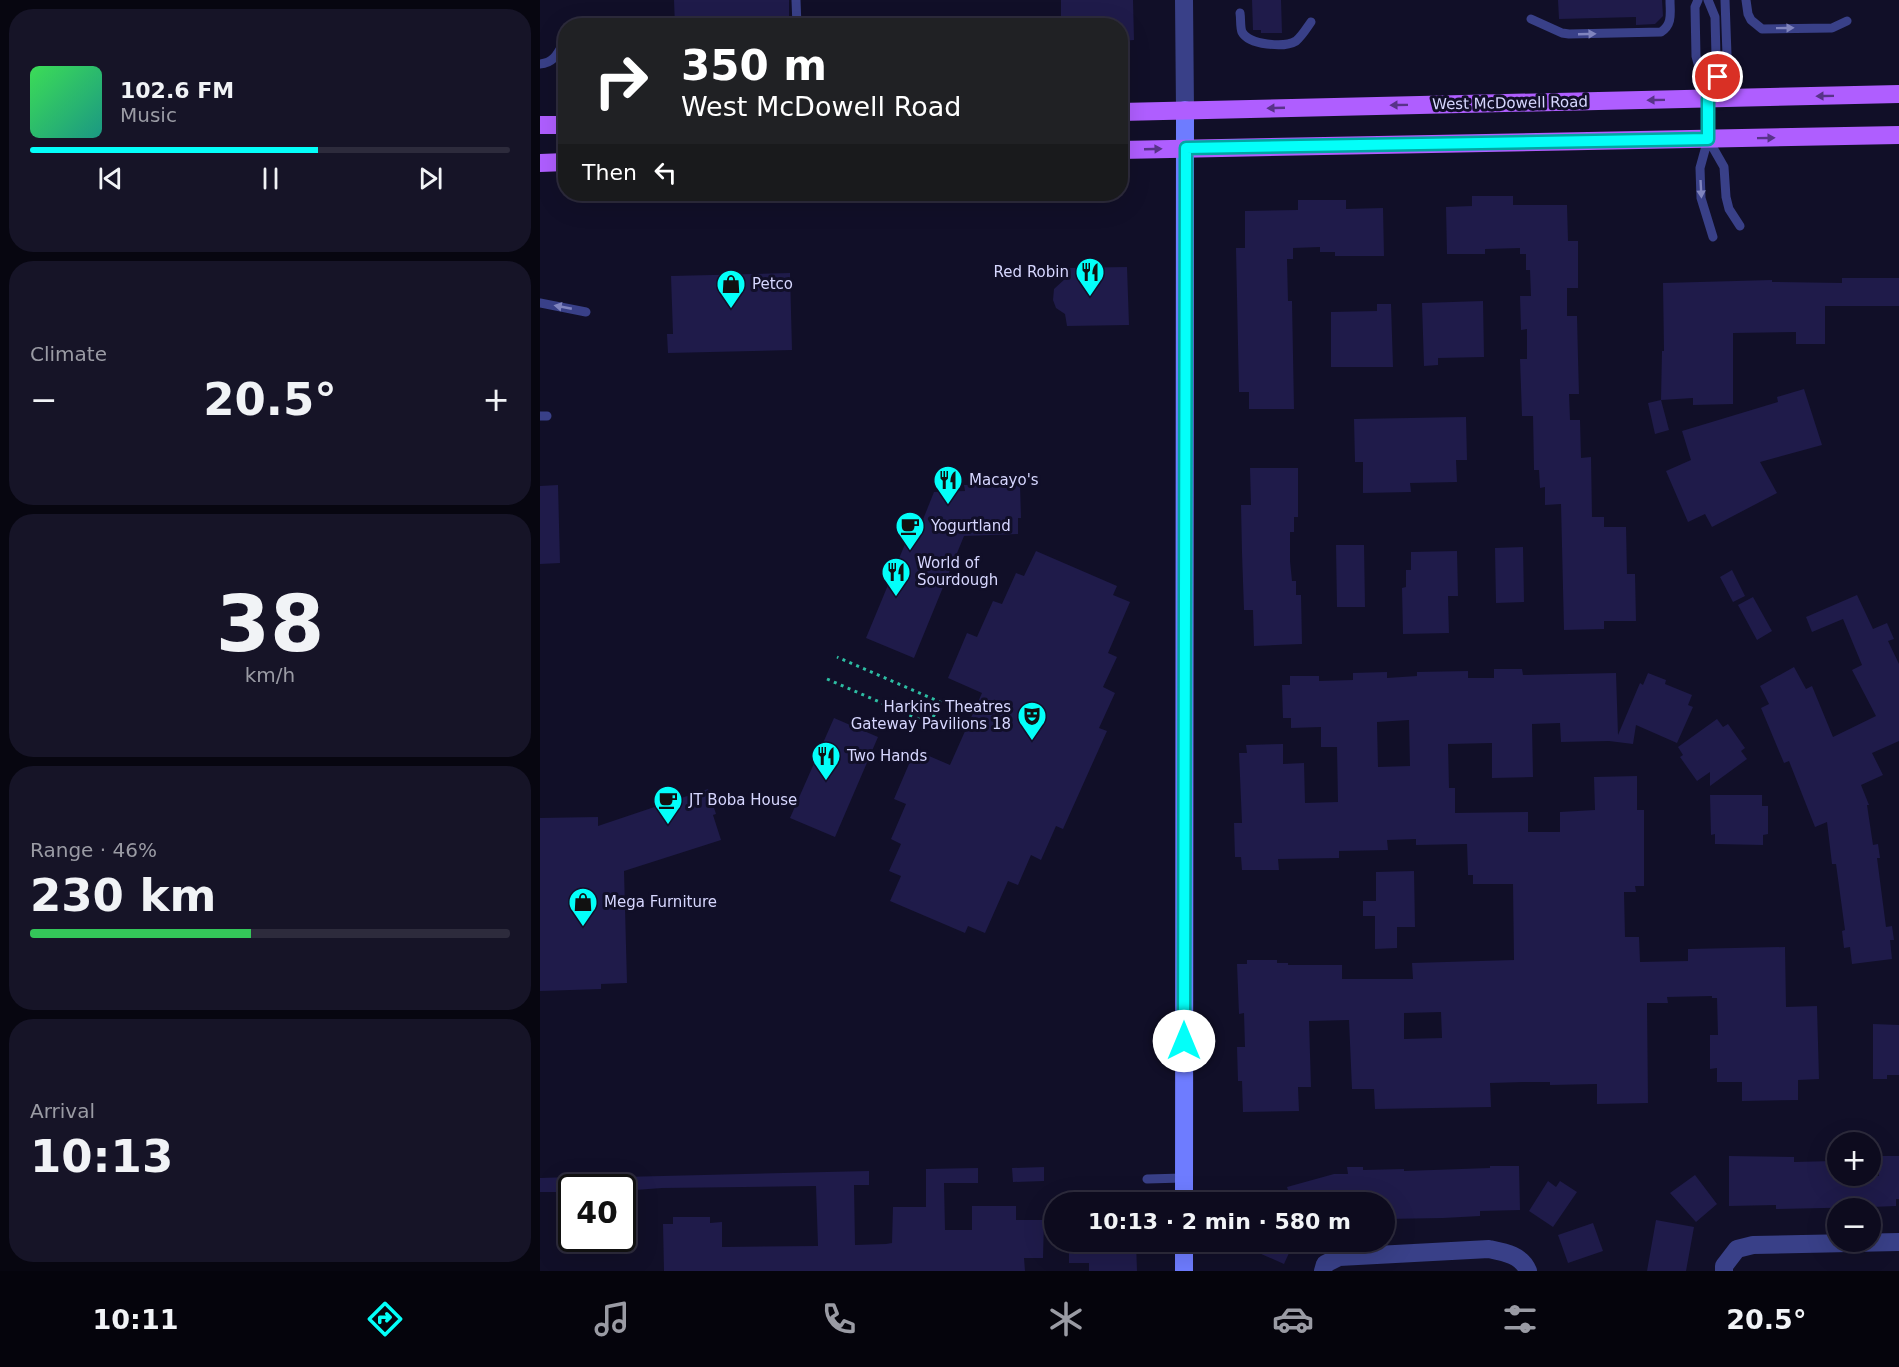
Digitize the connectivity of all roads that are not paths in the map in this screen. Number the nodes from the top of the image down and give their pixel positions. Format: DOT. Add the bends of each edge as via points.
graph roads {
  1 [pos="796,0"];
  2 [pos="1184,0"];
  3 [pos="1670,0"];
  4 [pos="1698,0"];
  5 [pos="1708,0"];
  6 [pos="1725,0"];
  7 [pos="1746,0"];
  8 [pos="1240,13"];
  9 [pos="797,18"];
  10 [pos="1531,19"];
  11 [pos="1847,21"];
  12 [pos="1311,22"];
  13 [pos="558,52"];
  14 [pos="540,64"];
  15 [pos="1899,94"];
  16 [pos="1708,99"];
  17 [pos="1185,110"];
  18 [pos="1128,112"];
  19 [pos="540,125"];
  20 [pos="558,125"];
  21 [pos="1899,135"];
  22 [pos="1708,139"];
  23 [pos="1186,148"];
  24 [pos="1128,150"];
  25 [pos="558,162"];
  26 [pos="540,163"];
  27 [pos="1740,226"];
  28 [pos="1713,237"];
  29 [pos="540,303"];
  30 [pos="586,312"];
  31 [pos="1183,1178"];
  32 [pos="1147,1179"];
  33 [pos="1184,1192"];
  34 [pos="1899,1242"];
  35 [pos="1184,1252"];
  36 [pos="1524,1266"];
  37 [pos="1324,1267"];
  38 [pos="1184,1271"];
  39 [pos="1725,1271"];
  1 -- 9 [label="lane"];
  2 -- 17 [label="street"];
  10 -- 3 [label="lane, one-way" via="1569,34 1661,32 1670,23"];
  4 -- 16 [label="lane" via="1696,56"];
  5 -- 16 [label="lane" via="1715,17 1716,56"];
  6 -- 16 [label="lane" via="1728,55"];
  7 -- 11 [label="lane, one-way" via="1751,20 1762,28 1832,28"];
  8 -- 12 [label="lane" via="1243,33 1258,43 1289,44"];
  13 -- 14 [label="lane" via="554,59"];
  15 -- 16 [label="main road, West McDowell Road, one-way"];
  16 -- 17 [label="main road, West McDowell Road, one-way"];
  16 -- 22 [label="lane"];
  17 -- 18 [label="main road, West McDowell Road"];
  17 -- 23 [label="street"];
  19 -- 20 [label="main road"];
  22 -- 21 [label="main road, one-way"];
  22 -- 23 [label="main road"];
  22 -- 27 [label="lane" via="1724,167 1729,209"];
  22 -- 28 [label="lane, one-way" via="1700,168 1701,198"];
  24 -- 23 [label="main road, one-way"];
  23 -- 31 [label="street"];
  25 -- 26 [label="main road"];
  30 -- 29 [label="lane, one-way"];
  31 -- 32 [label="lane"];
  31 -- 33 [label="street"];
  34 -- 39 [label="street" via="1753,1245 1737,1249 1724,1266"];
  35 -- 38 [label="street"];
  36 -- 37 [label="street" via="1507,1252 1489,1249 1338,1257"];
}
